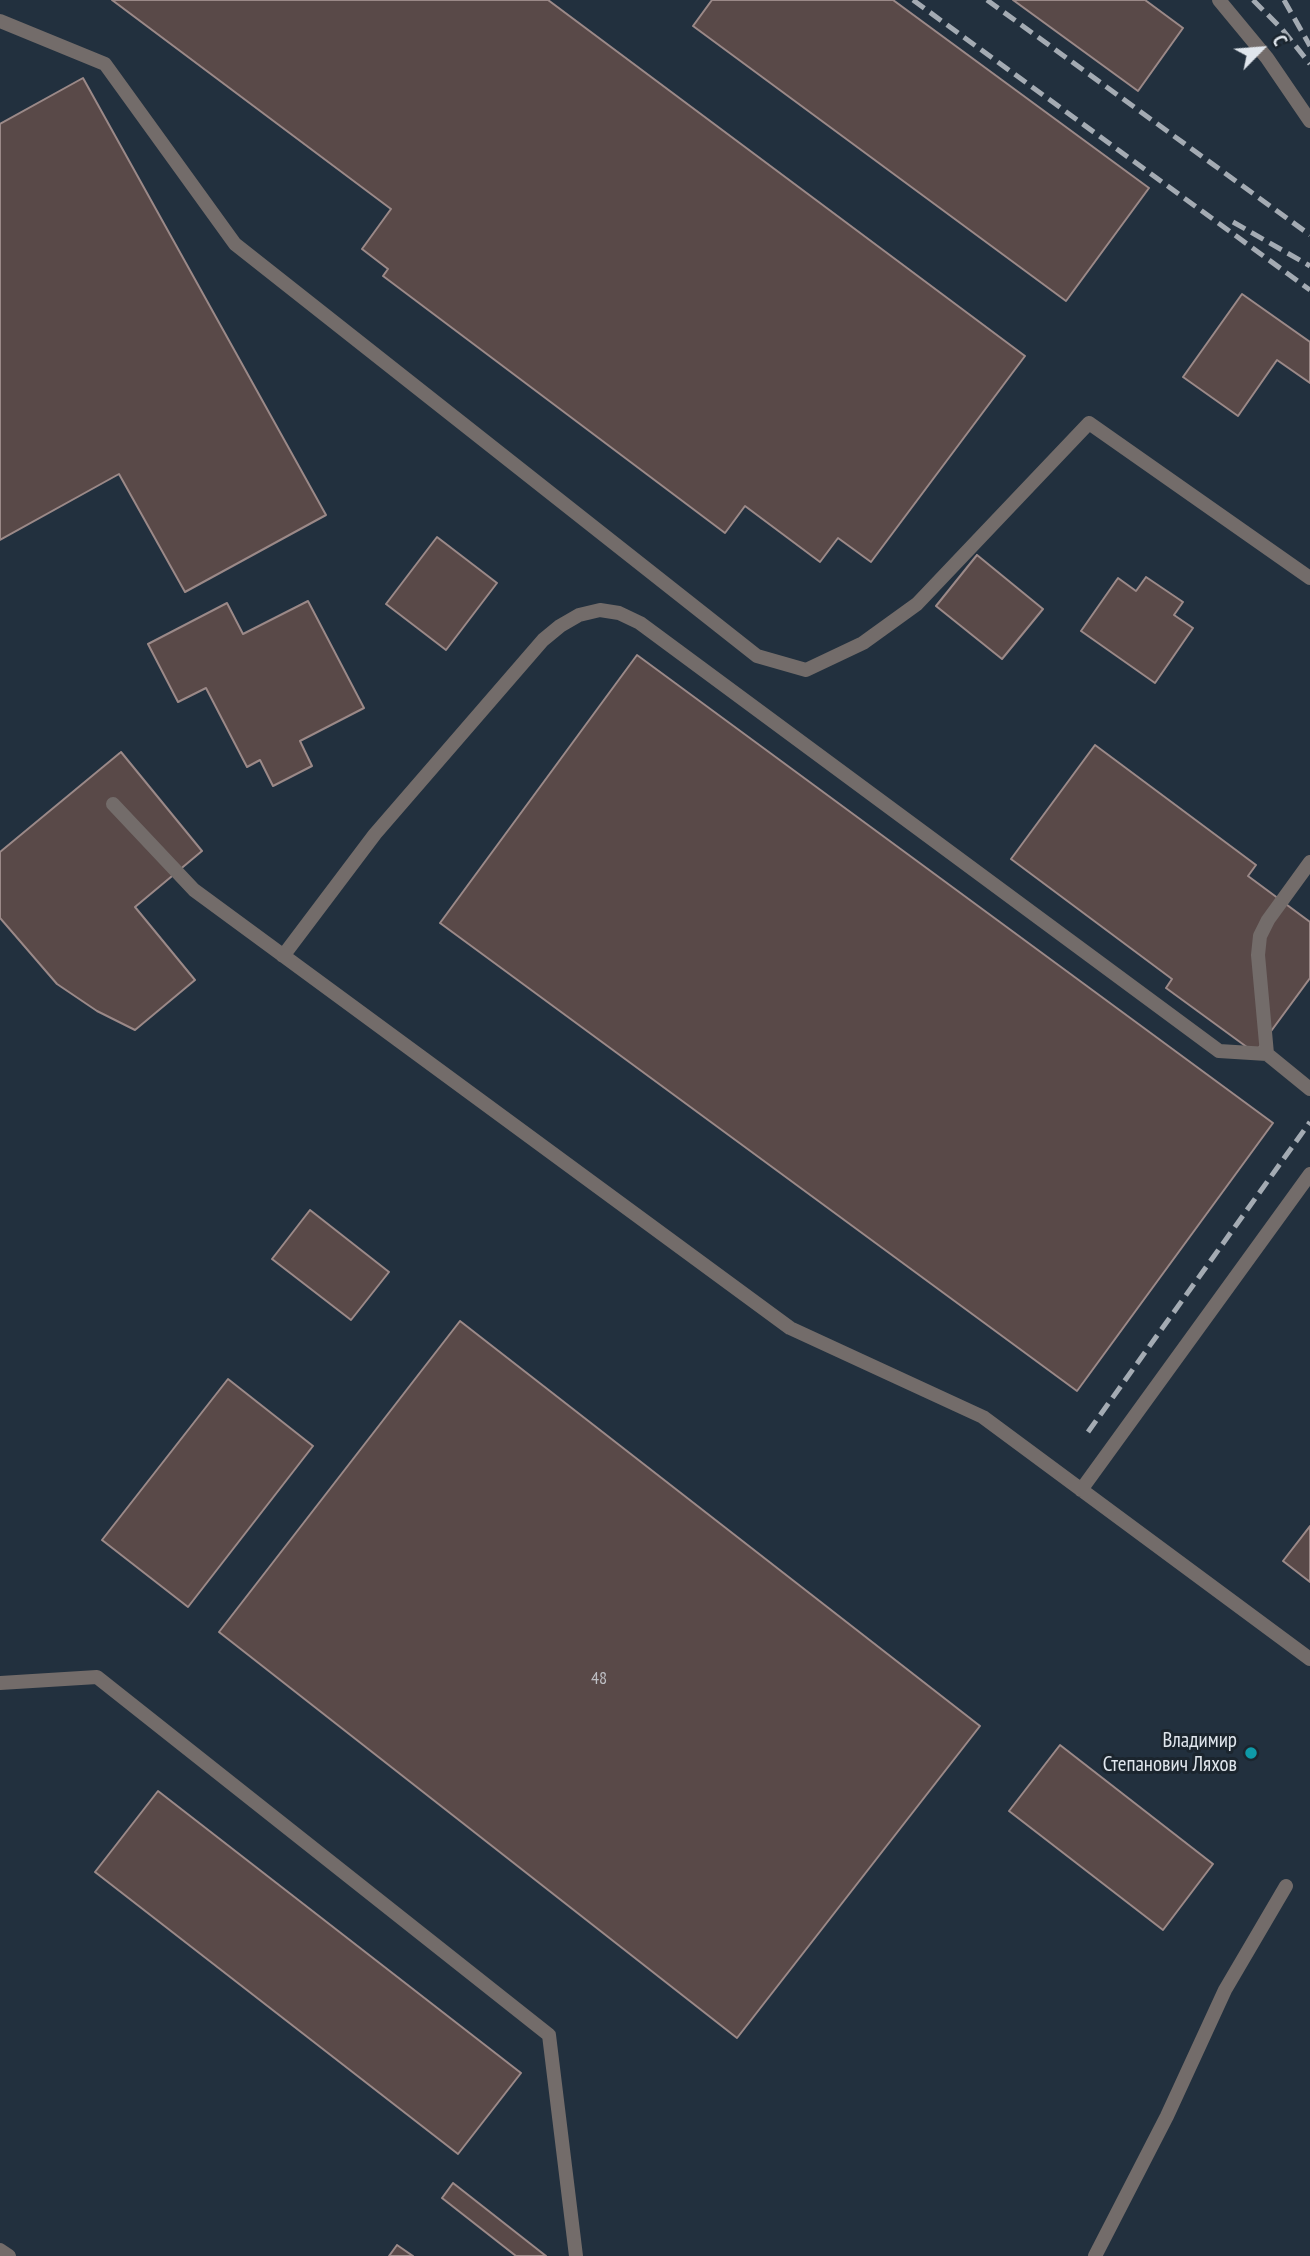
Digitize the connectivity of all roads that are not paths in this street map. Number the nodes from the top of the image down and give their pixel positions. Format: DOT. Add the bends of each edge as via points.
graph roads {
  1 [pos="1219,0"];
  2 [pos="0,21"];
  3 [pos="1310,121"];
  4 [pos="1310,578"];
  5 [pos="113,804"];
  6 [pos="1310,862"];
  7 [pos="283,956"];
  8 [pos="1267,1054"];
  9 [pos="1310,1089"];
  10 [pos="1310,1174"];
  11 [pos="1081,1490"];
  12 [pos="1310,1659"];
  13 [pos="0,1683"];
  14 [pos="1286,1886"];
  15 [pos="0,2250"];
  16 [pos="9,2256"];
  17 [pos="576,2256"];
  18 [pos="1095,2256"];
  1 -- 3 [label="lane" via="1267,58"];
  2 -- 4 [label="lane" via="104,64 235,244 757,656 806,670 863,643 917,604 1089,423"];
  5 -- 7 [label="lane" via="194,890"];
  6 -- 8 [label="lane" via="1260,936"];
  7 -- 8 [label="lane" via="375,834 543,640 579,615 600,610 620,612 640,624 1219,1051"];
  7 -- 11 [label="lane" via="790,1328 983,1417"];
  8 -- 9 [label="lane"];
  10 -- 11 [label="lane"];
  11 -- 12 [label="lane"];
  13 -- 17 [label="lane" via="97,1677 549,2035"];
  14 -- 18 [label="lane" via="1225,1990"];
  15 -- 16 [label="lane"];
}
